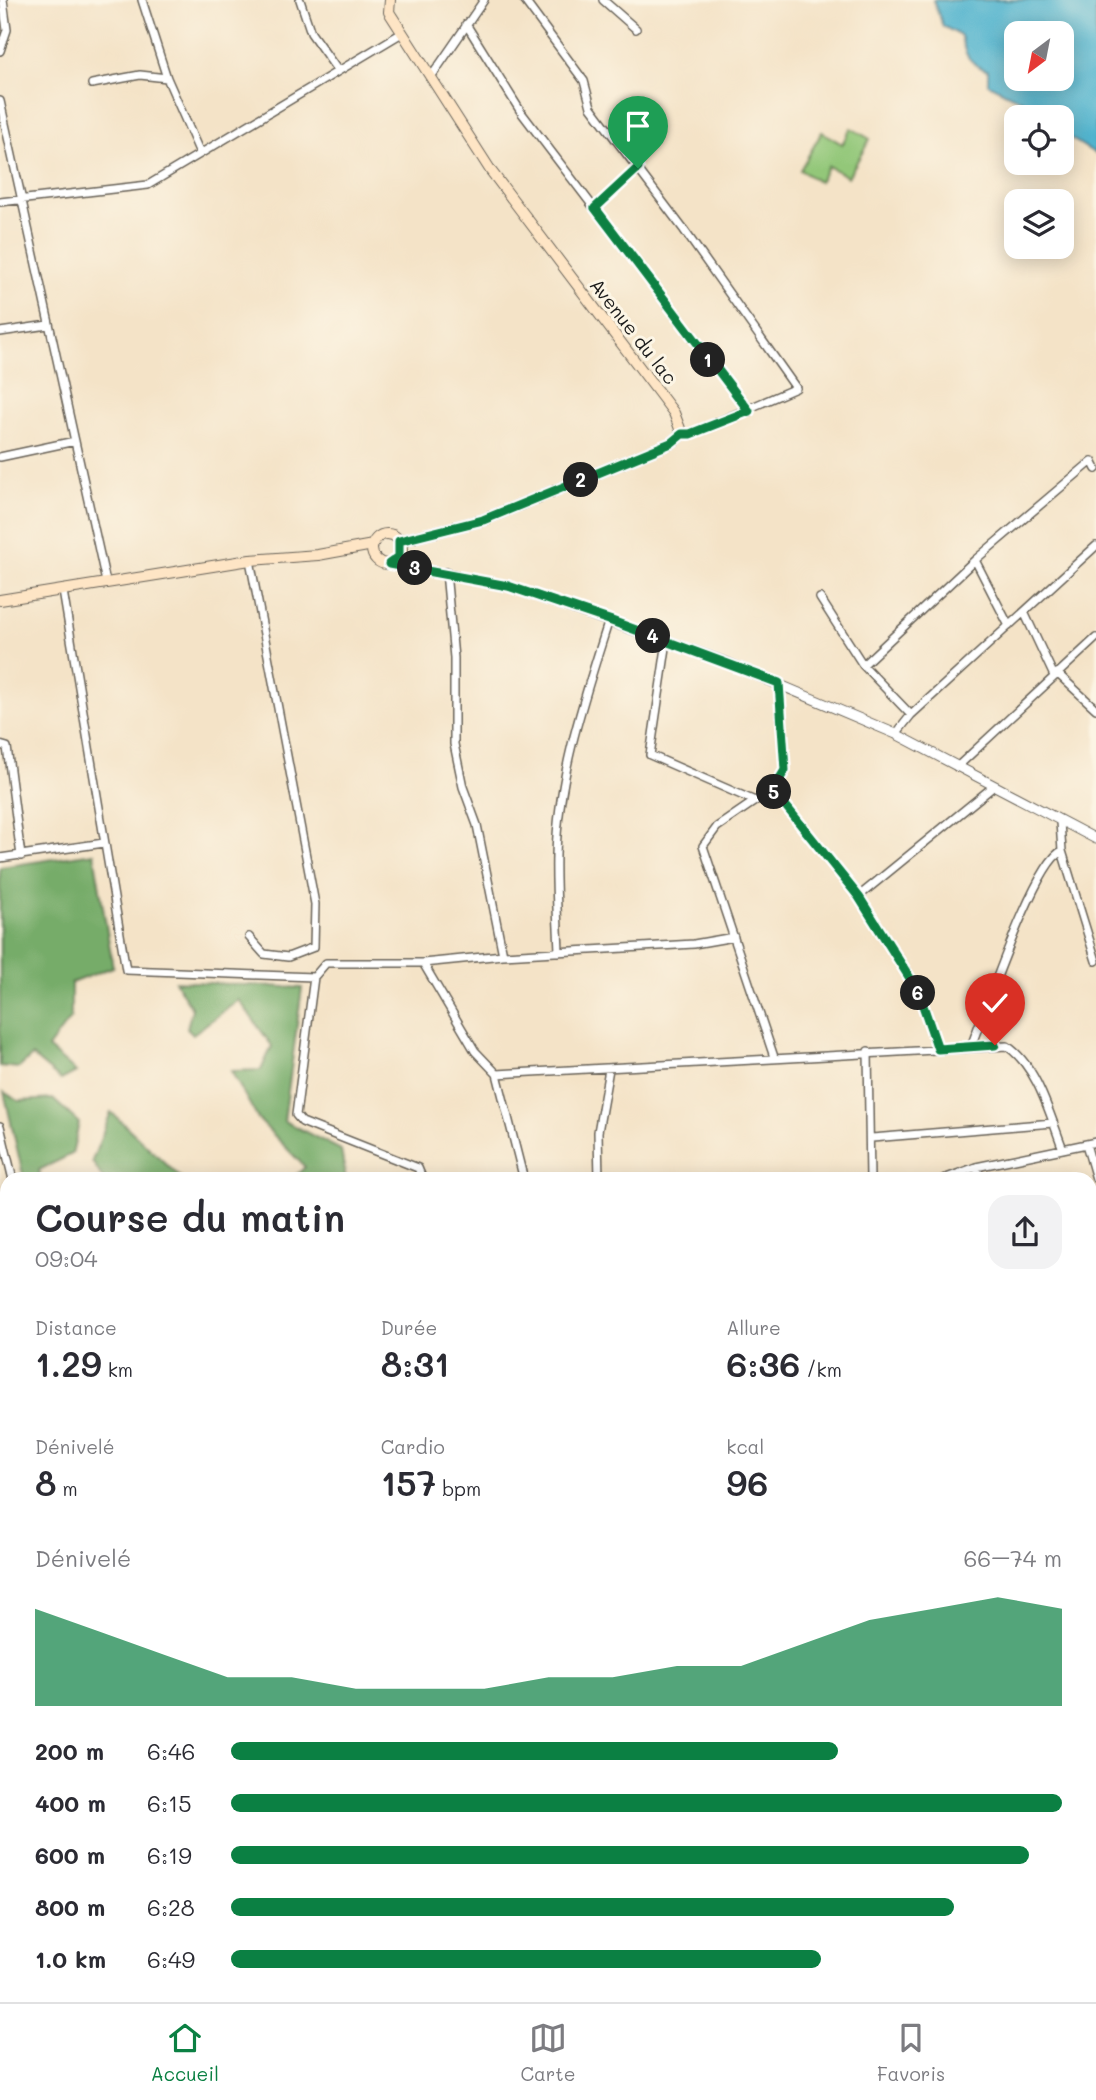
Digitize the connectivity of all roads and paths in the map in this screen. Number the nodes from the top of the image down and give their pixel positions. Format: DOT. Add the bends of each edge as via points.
graph roads {
  1 [pos="3,0"];
  2 [pos="142,0"];
  3 [pos="300,0"];
  4 [pos="390,0"];
  5 [pos="484,0"];
  6 [pos="524,0"];
  7 [pos="603,0"];
  8 [pos="467,24"];
  9 [pos="636,29"];
  10 [pos="402,33"];
  11 [pos="0,51"];
  12 [pos="338,71"];
  13 [pos="431,77"];
  14 [pos="167,78"];
  15 [pos="92,84"];
  16 [pos="0,101"];
  17 [pos="200,153"];
  18 [pos="638,168"];
  19 [pos="20,200"];
  20 [pos="0,202"];
  21 [pos="595,208"];
  22 [pos="48,324"];
  23 [pos="0,332"];
  24 [pos="749,411"];
  25 [pos="682,434"];
  26 [pos="75,441"];
  27 [pos="0,457"];
  28 [pos="1096,469"];
  29 [pos="399,541"];
  30 [pos="373,545"];
  31 [pos="1096,546"];
  32 [pos="250,560"];
  33 [pos="975,560"];
  34 [pos="389,564"];
  35 [pos="446,572"];
  36 [pos="106,582"];
  37 [pos="63,591"];
  38 [pos="820,598"];
  39 [pos="0,600"];
  40 [pos="1024,612"];
  41 [pos="609,620"];
  42 [pos="1009,626"];
  43 [pos="1096,638"];
  44 [pos="667,641"];
  45 [pos="863,665"];
  46 [pos="1055,675"];
  47 [pos="779,683"];
  48 [pos="1096,709"];
  49 [pos="911,715"];
  50 [pos="896,734"];
  51 [pos="0,744"];
  52 [pos="957,767"];
  53 [pos="994,786"];
  54 [pos="773,790"];
  55 [pos="755,801"];
  56 [pos="1060,822"];
  57 [pos="1096,839"];
  58 [pos="104,843"];
  59 [pos="1062,852"];
  60 [pos="20,856"];
  61 [pos="0,858"];
  62 [pos="859,897"];
  63 [pos="249,937"];
  64 [pos="734,937"];
  65 [pos="559,952"];
  66 [pos="503,954"];
  67 [pos="1096,961"];
  68 [pos="423,962"];
  69 [pos="314,977"];
  70 [pos="971,1046"];
  71 [pos="938,1049"];
  72 [pos="868,1051"];
  73 [pos="774,1057"];
  74 [pos="609,1069"];
  75 [pos="497,1073"];
  76 [pos="1053,1123"];
  77 [pos="0,1126"];
  78 [pos="872,1138"];
  79 [pos="1096,1142"];
  80 [pos="1086,1144"];
  81 [pos="1063,1149"];
  82 [pos="976,1167"];
  83 [pos="11,1172"];
  84 [pos="420,1172"];
  85 [pos="522,1172"];
  86 [pos="599,1172"];
  87 [pos="870,1172"];
  88 [pos="963,1172"];
  89 [pos="978,1172"];
  90 [pos="1094,1172"];
  1 -- 11 [label="street" via="7,30"];
  2 -- 14 [label="street"];
  3 -- 12 [label="street" via="311,33"];
  4 -- 10 [label="main road, Avenue du lac" via="389,12"];
  5 -- 8 [label="street"];
  6 -- 18 [label="street" via="583,81 591,107"];
  7 -- 9 [label="street"];
  8 -- 13 [label="street"];
  8 -- 21 [label="street" via="521,112"];
  10 -- 12 [label="street"];
  10 -- 13 [label="main road, Avenue du lac"];
  12 -- 17 [label="street"];
  13 -- 25 [label="main road, Avenue du lac" via="491,171 674,413"];
  14 -- 15 [label="street" via="141,75"];
  14 -- 17 [label="street"];
  16 -- 19 [label="street"];
  17 -- 19 [label="street" via="148,185"];
  18 -- 21 [label="street"];
  18 -- 24 [label="street" via="796,388"];
  19 -- 20 [label="street"];
  19 -- 22 [label="street"];
  21 -- 24 [label="street"];
  22 -- 23 [label="street"];
  22 -- 26 [label="street"];
  24 -- 25 [label="street"];
  25 -- 29 [label="main road" via="671,443 483,520"];
  26 -- 27 [label="street"];
  26 -- 36 [label="street"];
  28 -- 33 [label="street" via="1092,461"];
  29 -- 30 [label="main road" via="385,535"];
  29 -- 34 [label="main road" via="399,557"];
  30 -- 32 [label="main road"];
  30 -- 34 [label="main road" via="377,560"];
  31 -- 40 [label="street"];
  32 -- 36 [label="main road"];
  32 -- 63 [label="street" via="315,904 316,937 314,947 288,957 264,954"];
  33 -- 42 [label="street"];
  33 -- 45 [label="street"];
  34 -- 35 [label="street"];
  35 -- 41 [label="street" via="508,586"];
  35 -- 66 [label="street" via="454,658 454,744 477,825"];
  36 -- 37 [label="main road"];
  37 -- 39 [label="main road"];
  37 -- 58 [label="street"];
  38 -- 45 [label="street"];
  40 -- 42 [label="street"];
  40 -- 46 [label="street"];
  41 -- 44 [label="street"];
  41 -- 65 [label="street" via="574,737 564,789 556,854"];
  42 -- 49 [label="street"];
  43 -- 46 [label="street"];
  44 -- 47 [label="street"];
  44 -- 55 [label="street" via="650,755"];
  45 -- 49 [label="street"];
  46 -- 48 [label="street"];
  46 -- 52 [label="street"];
  47 -- 50 [label="street"];
  47 -- 54 [label="street" via="785,770"];
  49 -- 50 [label="street"];
  50 -- 52 [label="street"];
  51 -- 60 [label="street" via="7,747"];
  52 -- 53 [label="street"];
  53 -- 56 [label="street"];
  53 -- 62 [label="street"];
  54 -- 55 [label="street"];
  54 -- 62 [label="street"];
  55 -- 64 [label="street" via="717,827 703,846"];
  56 -- 57 [label="street"];
  56 -- 59 [label="street"];
  58 -- 60 [label="street"];
  58 -- 69 [label="street" via="126,971"];
  59 -- 67 [label="street"];
  59 -- 70 [label="street" via="1052,858 1025,910"];
  60 -- 61 [label="street"];
  62 -- 71 [label="street" via="918,991"];
  64 -- 65 [label="street" via="694,944"];
  64 -- 73 [label="street"];
  65 -- 66 [label="street"];
  66 -- 68 [label="street"];
  68 -- 69 [label="street" via="326,962"];
  68 -- 75 [label="street" via="475,1051"];
  69 -- 84 [label="street" via="296,1115 302,1122"];
  70 -- 71 [label="street"];
  70 -- 76 [label="street" via="1013,1050 1039,1088"];
  71 -- 72 [label="street"];
  72 -- 73 [label="street"];
  72 -- 78 [label="street"];
  73 -- 74 [label="street"];
  74 -- 75 [label="street"];
  74 -- 86 [label="street" via="598,1132"];
  75 -- 85 [label="street"];
  76 -- 78 [label="street"];
  76 -- 81 [label="street"];
  77 -- 83 [label="street"];
  78 -- 87 [label="street"];
  79 -- 80 [label="street"];
  80 -- 81 [label="street"];
  80 -- 90 [label="street"];
  81 -- 82 [label="street"];
  82 -- 88 [label="street"];
  82 -- 89 [label="street"];
}
